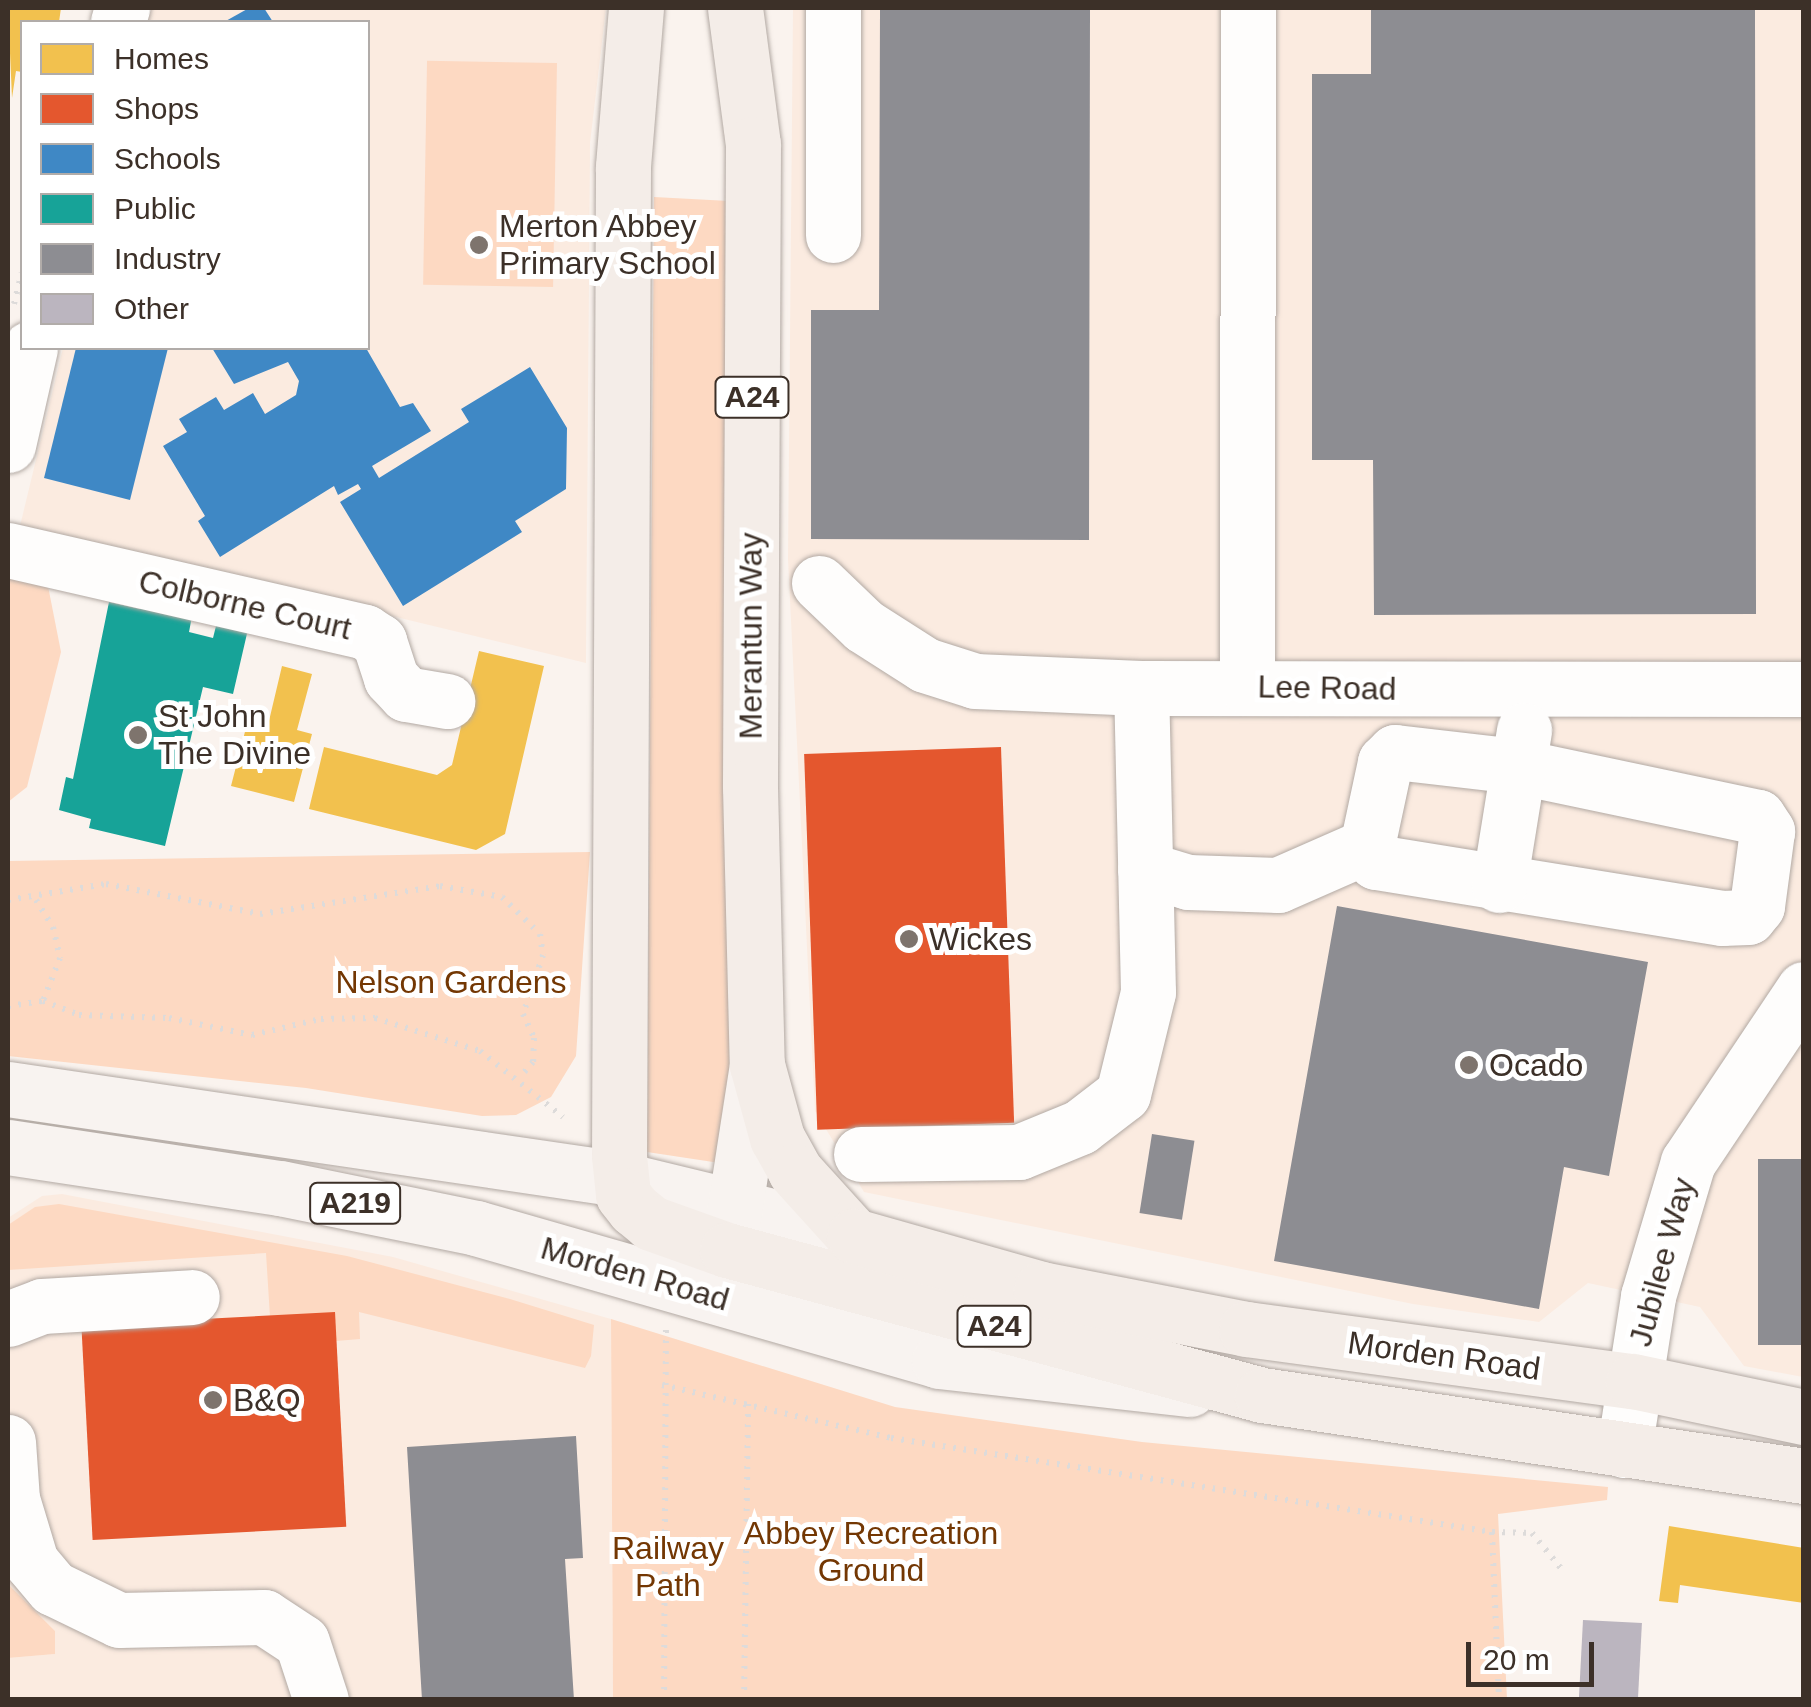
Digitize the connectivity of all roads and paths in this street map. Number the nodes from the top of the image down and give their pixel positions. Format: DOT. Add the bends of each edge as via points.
graph roads {
  1 [pos="636,8"];
  2 [pos="735,8"];
  3 [pos="833,8"];
  4 [pos="1248,8"];
  5 [pos="833,235"];
  6 [pos="30,350"];
  7 [pos="8,444"];
  8 [pos="8,550"];
  9 [pos="820,583"];
  10 [pos="1247,687"];
  11 [pos="1141,688"];
  12 [pos="1804,689"];
  13 [pos="1526,691"];
  14 [pos="447,701"];
  15 [pos="1516,766"];
  16 [pos="1368,846"];
  17 [pos="1145,869"];
  18 [pos="1499,885"];
  19 [pos="8,900"];
  20 [pos="36,900"];
  21 [pos="1804,988"];
  22 [pos="43,1001"];
  23 [pos="8,1006"];
  24 [pos="758,1065"];
  25 [pos="520,1077"];
  26 [pos="8,1089"];
  27 [pos="562,1117"];
  28 [pos="8,1146"];
  29 [pos="861,1154"];
  30 [pos="620,1179"];
  31 [pos="854,1236"];
  32 [pos="707,1268"];
  33 [pos="192,1298"];
  34 [pos="8,1319"];
  35 [pos="1632,1381"];
  36 [pos="662,1385"];
  37 [pos="748,1402"];
  38 [pos="1804,1417"];
  39 [pos="8,1442"];
  40 [pos="1624,1450"];
  41 [pos="1804,1476"];
  42 [pos="1492,1532"];
  43 [pos="1564,1572"];
  44 [pos="321,1700"];
  45 [pos="664,1700"];
  46 [pos="744,1700"];
  47 [pos="1499,1700"];
  1 -- 30 [label="highway" via="622,167"];
  2 -- 24 [label="highway, Merantun Way / A24" via="753,144 750,787"];
  3 -- 5 [label="street"];
  4 -- 10 [label="street"];
  6 -- 7 [label="street"];
  8 -- 14 [label="street, Colborne Court" via="365,632 379,641 391,678 406,694"];
  9 -- 11 [label="street, Lee Road" via="864,626 925,665 974,681"];
  10 -- 11 [label="street, Lee Road"];
  10 -- 13 [label="street, Lee Road"];
  11 -- 17 [label="street"];
  12 -- 13 [label="street, Lee Road"];
  13 -- 15 [label="street"];
  15 -- 16 [label="street" via="1395,752 1384,762"];
  15 -- 18 [label="street"];
  15 -- 18 [label="street" via="1758,817 1767,831 1758,906 1748,917 1722,918"];
  16 -- 17 [label="street" via="1278,885 1188,882"];
  16 -- 18 [label="street" via="1376,862"];
  17 -- 29 [label="street" via="1148,992 1123,1094 1080,1127 1019,1152"];
  19 -- 20 [label="path"];
  20 -- 22 [label="path" via="53,927 60,958"];
  20 -- 25 [label="path" via="65,888 106,884 260,914 440,886 502,896 540,934 543,955 523,1014 534,1038 532,1062"];
  21 -- 35 [label="street, Jubilee Way" via="1688,1162 1663,1232"];
  22 -- 23 [label="path"];
  22 -- 25 [label="path" via="79,1015 170,1018 252,1035 321,1018 376,1018 480,1051"];
  24 -- 31 [label="highway, Merantun Way / A24" via="784,1155"];
  24 -- 32 [label="main road"];
  25 -- 27 [label="path"];
  26 -- 30 [label="main road, A219"];
  28 -- 32 [label="main road, Morden Road / A219" via="280,1188"];
  30 -- 32 [label="highway, Morden Road / A24" via="623,1195"];
  31 -- 32 [label="main road, Morden Road / A219"];
  31 -- 35 [label="highway, Morden Road / A24" via="1041,1289 1246,1328"];
  32 -- 36 [label="path"];
  32 -- 40 [label="highway, Morden Road / A24" via="1262,1394"];
  33 -- 34 [label="street" via="42,1306"];
  35 -- 38 [label="highway, Morden Road / A24"];
  35 -- 40 [label="street, Jubilee Way"];
  36 -- 37 [label="path"];
  36 -- 45 [label="path"];
  37 -- 42 [label="path" via="891,1438"];
  37 -- 46 [label="path"];
  39 -- 44 [label="street" via="12,1499 31,1562 52,1588 118,1620 264,1617 302,1642"];
  40 -- 41 [label="highway, Morden Road / A24"];
  42 -- 43 [label="path" via="1532,1533"];
  42 -- 47 [label="path"];
}
